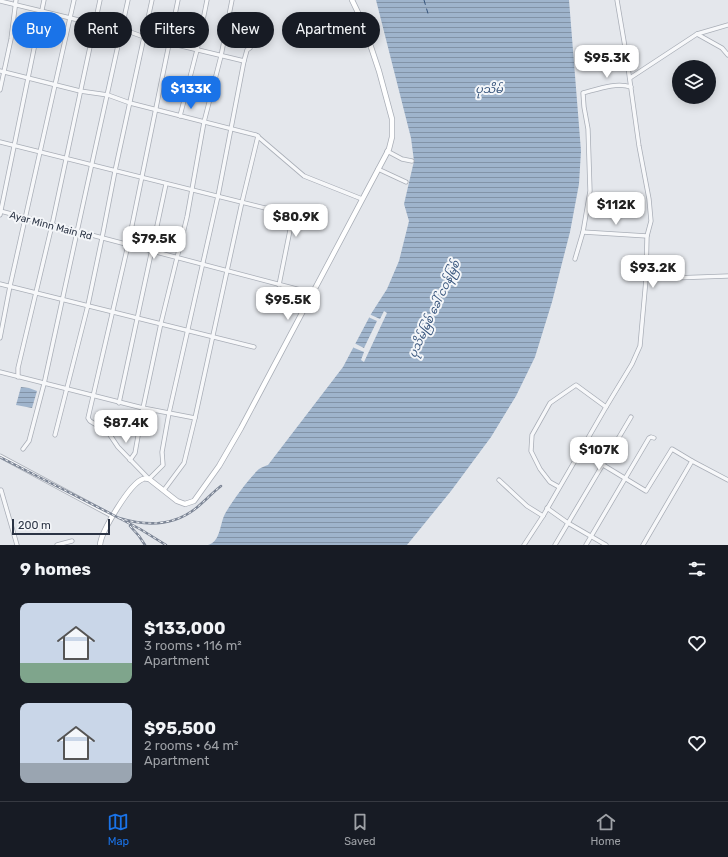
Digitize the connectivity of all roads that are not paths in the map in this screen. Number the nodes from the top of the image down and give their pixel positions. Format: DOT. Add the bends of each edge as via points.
graph roads {
  1 [pos="16,0"];
  2 [pos="44,0"];
  3 [pos="74,0"];
  4 [pos="100,0"];
  5 [pos="128,0"];
  6 [pos="152,0"];
  7 [pos="178,0"];
  8 [pos="207,0"];
  9 [pos="232,0"];
  10 [pos="352,0"];
  11 [pos="617,0"];
  12 [pos="0,1"];
  13 [pos="15,5"];
  14 [pos="42,11"];
  15 [pos="98,12"];
  16 [pos="125,12"];
  17 [pos="149,12"];
  18 [pos="175,12"];
  19 [pos="70,18"];
  20 [pos="74,19"];
  21 [pos="728,25"];
  22 [pos="697,34"];
  23 [pos="90,48"];
  24 [pos="118,48"];
  25 [pos="142,48"];
  26 [pos="167,48"];
  27 [pos="189,48"];
  28 [pos="250,48"];
  29 [pos="197,50"];
  30 [pos="728,55"];
  31 [pos="221,56"];
  32 [pos="244,61"];
  33 [pos="2,72"];
  34 [pos="28,78"];
  35 [pos="630,78"];
  36 [pos="54,85"];
  37 [pos="631,87"];
  38 [pos="0,90"];
  39 [pos="80,91"];
  40 [pos="108,95"];
  41 [pos="130,103"];
  42 [pos="155,110"];
  43 [pos="180,116"];
  44 [pos="204,122"];
  45 [pos="232,128"];
  46 [pos="258,136"];
  47 [pos="0,142"];
  48 [pos="15,146"];
  49 [pos="388,151"];
  50 [pos="40,152"];
  51 [pos="65,159"];
  52 [pos="412,161"];
  53 [pos="91,165"];
  54 [pos="378,168"];
  55 [pos="115,171"];
  56 [pos="142,179"];
  57 [pos="406,182"];
  58 [pos="166,184"];
  59 [pos="192,190"];
  60 [pos="218,196"];
  61 [pos="362,199"];
  62 [pos="242,202"];
  63 [pos="0,213"];
  64 [pos="26,218"];
  65 [pos="52,225"];
  66 [pos="77,232"];
  67 [pos="583,232"];
  68 [pos="647,236"];
  69 [pos="102,238"];
  70 [pos="128,245"];
  71 [pos="152,251"];
  72 [pos="178,258"];
  73 [pos="575,259"];
  74 [pos="203,265"];
  75 [pos="227,271"];
  76 [pos="728,276"];
  77 [pos="646,279"];
  78 [pos="0,284"];
  79 [pos="279,285"];
  80 [pos="10,286"];
  81 [pos="35,292"];
  82 [pos="312,293"];
  83 [pos="62,299"];
  84 [pos="88,305"];
  85 [pos="113,312"];
  86 [pos="137,317"];
  87 [pos="161,323"];
  88 [pos="188,329"];
  89 [pos="213,336"];
  90 [pos="0,338"];
  91 [pos="254,347"];
  92 [pos="0,372"];
  93 [pos="18,377"];
  94 [pos="44,384"];
  95 [pos="67,390"];
  96 [pos="94,397"];
  97 [pos="119,402"];
  98 [pos="606,407"];
  99 [pos="143,408"];
  100 [pos="169,413"];
  101 [pos="631,416"];
  102 [pos="195,418"];
  103 [pos="55,435"];
  104 [pos="654,438"];
  105 [pos="23,449"];
  106 [pos="580,451"];
  107 [pos="0,456"];
  108 [pos="130,460"];
  109 [pos="692,460"];
  110 [pos="603,465"];
  111 [pos="625,478"];
  112 [pos="149,479"];
  113 [pos="499,480"];
  114 [pos="728,480"];
  115 [pos="559,487"];
  116 [pos="1,490"];
  117 [pos="164,490"];
  118 [pos="547,508"];
  119 [pos="112,516"];
  120 [pos="543,516"];
  121 [pos="568,523"];
  122 [pos="591,536"];
  123 [pos="72,541"];
  124 [pos="17,545"];
  125 [pos="57,545"];
  126 [pos="100,545"];
  127 [pos="524,545"];
  128 [pos="555,545"];
  129 [pos="586,545"];
  130 [pos="606,545"];
  131 [pos="643,545"];
  1 -- 13 [label="street"];
  2 -- 14 [label="street"];
  3 -- 19 [label="street"];
  4 -- 15 [label="street"];
  5 -- 16 [label="street"];
  6 -- 17 [label="street"];
  7 -- 18 [label="street"];
  8 -- 29 [label="street"];
  9 -- 31 [label="street"];
  10 -- 49 [label="street" via="363,23 392,119 392,137"];
  11 -- 35 [label="street"];
  12 -- 13 [label="street"];
  13 -- 14 [label="street"];
  13 -- 33 [label="street" via="11,39"];
  14 -- 19 [label="street"];
  14 -- 34 [label="street"];
  19 -- 20 [label="street"];
  19 -- 36 [label="street"];
  21 -- 22 [label="street"];
  22 -- 30 [label="street" via="722,48"];
  22 -- 35 [label="street"];
  23 -- 39 [label="street"];
  24 -- 40 [label="street"];
  25 -- 41 [label="street"];
  26 -- 42 [label="street"];
  27 -- 29 [label="street"];
  28 -- 32 [label="street"];
  29 -- 31 [label="street"];
  29 -- 43 [label="street"];
  31 -- 32 [label="street"];
  31 -- 44 [label="street"];
  32 -- 45 [label="street"];
  33 -- 34 [label="street"];
  33 -- 38 [label="street"];
  34 -- 36 [label="street"];
  34 -- 48 [label="street"];
  35 -- 37 [label="street"];
  36 -- 39 [label="street"];
  36 -- 50 [label="street"];
  37 -- 67 [label="street" via="622,85 583,93 588,129 590,191"];
  37 -- 68 [label="street" via="649,199 651,221"];
  39 -- 40 [label="street"];
  39 -- 51 [label="street"];
  40 -- 41 [label="street"];
  40 -- 53 [label="street"];
  41 -- 42 [label="street"];
  41 -- 55 [label="street"];
  42 -- 43 [label="street"];
  42 -- 56 [label="street"];
  43 -- 44 [label="street"];
  44 -- 45 [label="street"];
  44 -- 59 [label="street"];
  45 -- 46 [label="street"];
  45 -- 60 [label="street"];
  46 -- 61 [label="street" via="304,176"];
  46 -- 62 [label="street"];
  47 -- 48 [label="street"];
  48 -- 50 [label="street"];
  48 -- 63 [label="street"];
  49 -- 52 [label="street"];
  49 -- 54 [label="street"];
  50 -- 51 [label="street"];
  50 -- 64 [label="street"];
  51 -- 53 [label="street"];
  51 -- 65 [label="street"];
  53 -- 55 [label="street"];
  53 -- 66 [label="street"];
  54 -- 57 [label="street"];
  54 -- 61 [label="street"];
  55 -- 56 [label="street"];
  55 -- 69 [label="street"];
  56 -- 58 [label="street"];
  56 -- 70 [label="street"];
  58 -- 59 [label="street"];
  58 -- 71 [label="street"];
  59 -- 60 [label="street"];
  59 -- 72 [label="street"];
  60 -- 62 [label="street"];
  60 -- 74 [label="street"];
  61 -- 82 [label="street"];
  62 -- 75 [label="street"];
  62 -- 79 [label="street" via="293,215"];
  63 -- 64 [label="street, Ayar Minn Main Rd"];
  64 -- 65 [label="street, Ayar Minn Main Rd"];
  64 -- 80 [label="street"];
  65 -- 66 [label="street, Ayar Minn Main Rd"];
  65 -- 81 [label="street"];
  66 -- 69 [label="street, Ayar Minn Main Rd"];
  66 -- 83 [label="street"];
  67 -- 68 [label="street"];
  67 -- 73 [label="street"];
  68 -- 77 [label="street"];
  69 -- 70 [label="street, Ayar Minn Main Rd"];
  69 -- 84 [label="street"];
  70 -- 71 [label="street, Ayar Minn Main Rd"];
  70 -- 85 [label="street"];
  71 -- 72 [label="street, Ayar Minn Main Rd"];
  71 -- 86 [label="street"];
  72 -- 74 [label="street, Ayar Minn Main Rd"];
  72 -- 87 [label="street"];
  74 -- 75 [label="street, Ayar Minn Main Rd"];
  74 -- 88 [label="street"];
  75 -- 79 [label="street, Ayar Minn Main Rd"];
  75 -- 89 [label="street"];
  76 -- 77 [label="street"];
  77 -- 98 [label="street" via="638,353"];
  78 -- 80 [label="street"];
  79 -- 82 [label="street, Ayar Minn Main Rd"];
  80 -- 81 [label="street"];
  80 -- 90 [label="street"];
  81 -- 83 [label="street"];
  81 -- 93 [label="street"];
  82 -- 117 [label="street" via="241,428 219,466 194,501 185,504"];
  83 -- 84 [label="street"];
  83 -- 94 [label="street"];
  84 -- 85 [label="street"];
  84 -- 95 [label="street"];
  85 -- 86 [label="street"];
  85 -- 96 [label="street"];
  86 -- 87 [label="street"];
  86 -- 97 [label="street"];
  87 -- 88 [label="street"];
  87 -- 99 [label="street"];
  88 -- 89 [label="street"];
  88 -- 100 [label="street"];
  89 -- 91 [label="street"];
  89 -- 102 [label="street"];
  92 -- 93 [label="street"];
  93 -- 94 [label="street"];
  94 -- 95 [label="street"];
  94 -- 105 [label="street" via="29,441"];
  95 -- 96 [label="street"];
  95 -- 103 [label="street"];
  96 -- 97 [label="street"];
  96 -- 108 [label="street" via="88,418 108,432"];
  97 -- 99 [label="street"];
  98 -- 106 [label="street"];
  98 -- 115 [label="street" via="576,385 550,403 532,435 531,451 550,482"];
  99 -- 100 [label="street"];
  99 -- 108 [label="street" via="135,453"];
  100 -- 102 [label="street"];
  100 -- 112 [label="street" via="162,452 163,465"];
  101 -- 110 [label="street"];
  102 -- 117 [label="street" via="184,463"];
  104 -- 111 [label="street" via="649,438"];
  106 -- 110 [label="street"];
  106 -- 115 [label="street"];
  107 -- 119 [label="street"];
  108 -- 112 [label="street"];
  109 -- 111 [label="street" via="672,449 646,492"];
  109 -- 114 [label="street"];
  109 -- 131 [label="street"];
  110 -- 111 [label="street"];
  110 -- 121 [label="street"];
  111 -- 122 [label="street"];
  112 -- 117 [label="street"];
  112 -- 119 [label="street" via="143,478 138,482"];
  113 -- 120 [label="street" via="527,506"];
  115 -- 118 [label="street"];
  116 -- 124 [label="street"];
  118 -- 120 [label="street"];
  118 -- 121 [label="street"];
  119 -- 126 [label="street" via="102,534"];
  120 -- 127 [label="street"];
  121 -- 122 [label="street"];
  121 -- 128 [label="street"];
  122 -- 129 [label="street"];
  122 -- 130 [label="street"];
  123 -- 125 [label="street"];
}
